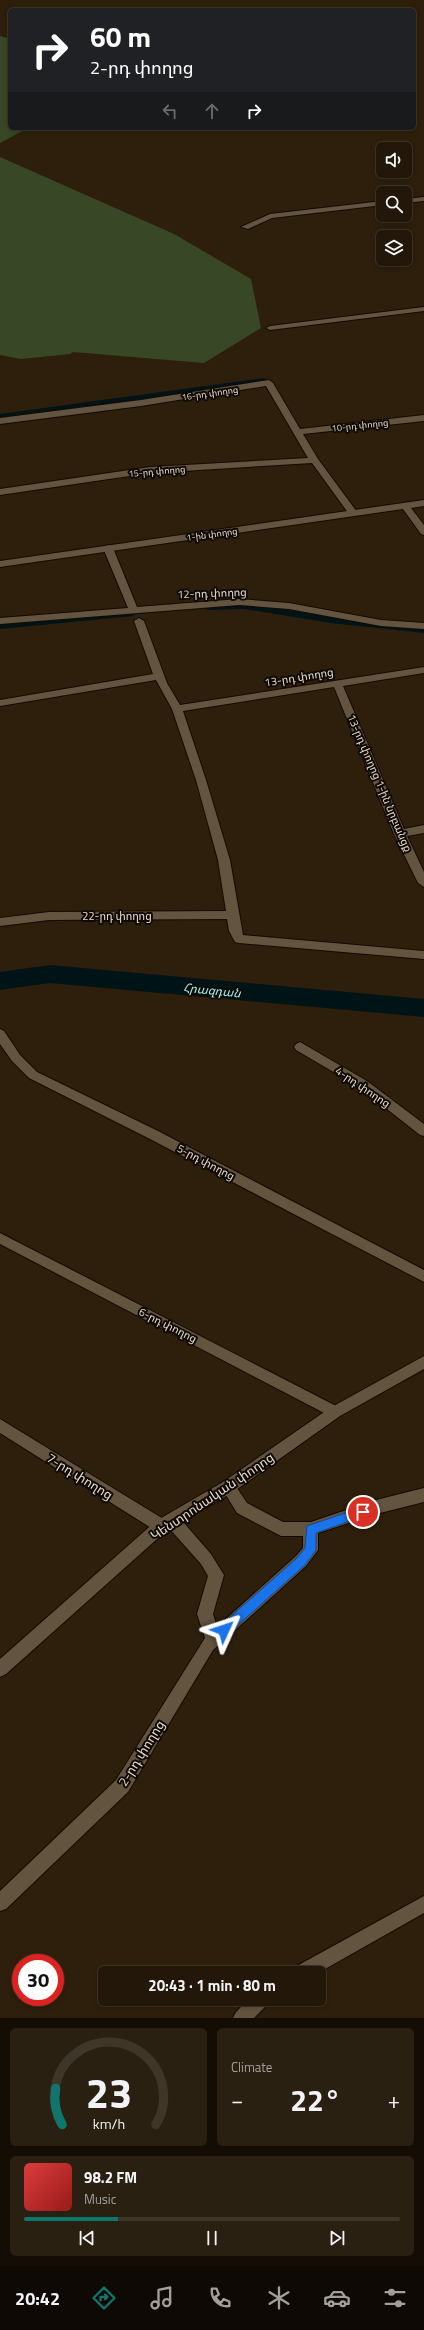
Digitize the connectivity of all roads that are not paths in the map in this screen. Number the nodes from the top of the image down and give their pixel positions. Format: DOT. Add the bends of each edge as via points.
graph roads {
  1 [pos="424,199"];
  2 [pos="412,200"];
  3 [pos="376,204"];
  4 [pos="245,227"];
  5 [pos="424,309"];
  6 [pos="270,328"];
  7 [pos="424,418"];
  8 [pos="0,421"];
  9 [pos="297,432"];
  10 [pos="314,460"];
  11 [pos="0,492"];
  12 [pos="424,503"];
  13 [pos="405,505"];
  14 [pos="352,512"];
  15 [pos="424,532"];
  16 [pos="108,548"];
  17 [pos="0,564"];
  18 [pos="133,609"];
  19 [pos="0,621"];
  20 [pos="139,621"];
  21 [pos="424,626"];
  22 [pos="424,670"];
  23 [pos="159,676"];
  24 [pos="337,683"];
  25 [pos="0,703"];
  26 [pos="177,709"];
  27 [pos="424,829"];
  28 [pos="400,834"];
  29 [pos="424,883"];
  30 [pos="233,915"];
  31 [pos="0,922"];
  32 [pos="424,955"];
  33 [pos="0,1034"];
  34 [pos="300,1047"];
  35 [pos="424,1131"];
  36 [pos="0,1238"];
  37 [pos="424,1276"];
  38 [pos="424,1362"];
  39 [pos="335,1412"];
  40 [pos="0,1425"];
  41 [pos="228,1487"];
  42 [pos="424,1495"];
  43 [pos="167,1523"];
  44 [pos="311,1529"];
  45 [pos="213,1640"];
  46 [pos="0,1669"];
  47 [pos="0,1902"];
  48 [pos="424,1904"];
  49 [pos="314,1966"];
  50 [pos="255,2006"];
  51 [pos="242,2018"];
  1 -- 2 [label="street"];
  3 -- 4 [label="street" via="270,216"];
  5 -- 6 [label="street"];
  7 -- 9 [label="street, 10-րդ փողոց"];
  8 -- 9 [label="street, 16-րդ փողոց" via="268,384"];
  9 -- 10 [label="street, 16-րդ փողոց"];
  10 -- 11 [label="street, 15-րդ փողոց" via="150,470"];
  10 -- 14 [label="street, 16-րդ փողոց"];
  12 -- 13 [label="street, 1-ին փողոց"];
  13 -- 14 [label="street, 1-ին փողոց"];
  13 -- 15 [label="street"];
  14 -- 16 [label="street, 1-ին փողոց"];
  16 -- 17 [label="street, 1-ին փողոց"];
  16 -- 18 [label="street"];
  18 -- 19 [label="street, 12-րդ փողոց"];
  18 -- 21 [label="street, 12-րդ փողոց" via="239,602 289,606 381,623"];
  20 -- 23 [label="street"];
  22 -- 24 [label="street, 13-րդ փողոց"];
  23 -- 25 [label="street"];
  23 -- 26 [label="street"];
  24 -- 26 [label="street, 13-րդ փողոց"];
  24 -- 28 [label="street, 13-րդ փողոց 1-ին նրբանցք"];
  26 -- 30 [label="street" via="224,860"];
  27 -- 28 [label="street"];
  28 -- 29 [label="street, 13-րդ փողոց 1-ին նրբանցք"];
  30 -- 31 [label="street, 22-րդ փողոց" via="49,916"];
  30 -- 32 [label="street" via="239,939"];
  33 -- 37 [label="street, 5-րդ փողոց" via="16,1058 33,1075"];
  34 -- 35 [label="street, 4-րդ փողոց" via="362,1084"];
  36 -- 39 [label="street, 6-րդ փողոց"];
  38 -- 39 [label="street, Կենտրոնական փողոց"];
  39 -- 41 [label="street, Կենտրոնական փողոց"];
  40 -- 43 [label="street, 7-րդ փողոց"];
  41 -- 43 [label="street, Կենտրոնական փողոց"];
  41 -- 44 [label="street" via="242,1508 281,1529"];
  42 -- 44 [label="street" via="376,1507"];
  43 -- 45 [label="street" via="206,1559 216,1575 205,1614"];
  43 -- 46 [label="street, Կենտրոնական փողոց"];
  44 -- 45 [label="street, 2-րդ փողոց" via="310,1550 301,1561"];
  45 -- 47 [label="street, 2-րդ փողոց" via="208,1644 122,1786"];
  48 -- 49 [label="street"];
  50 -- 51 [label="street"];
}
